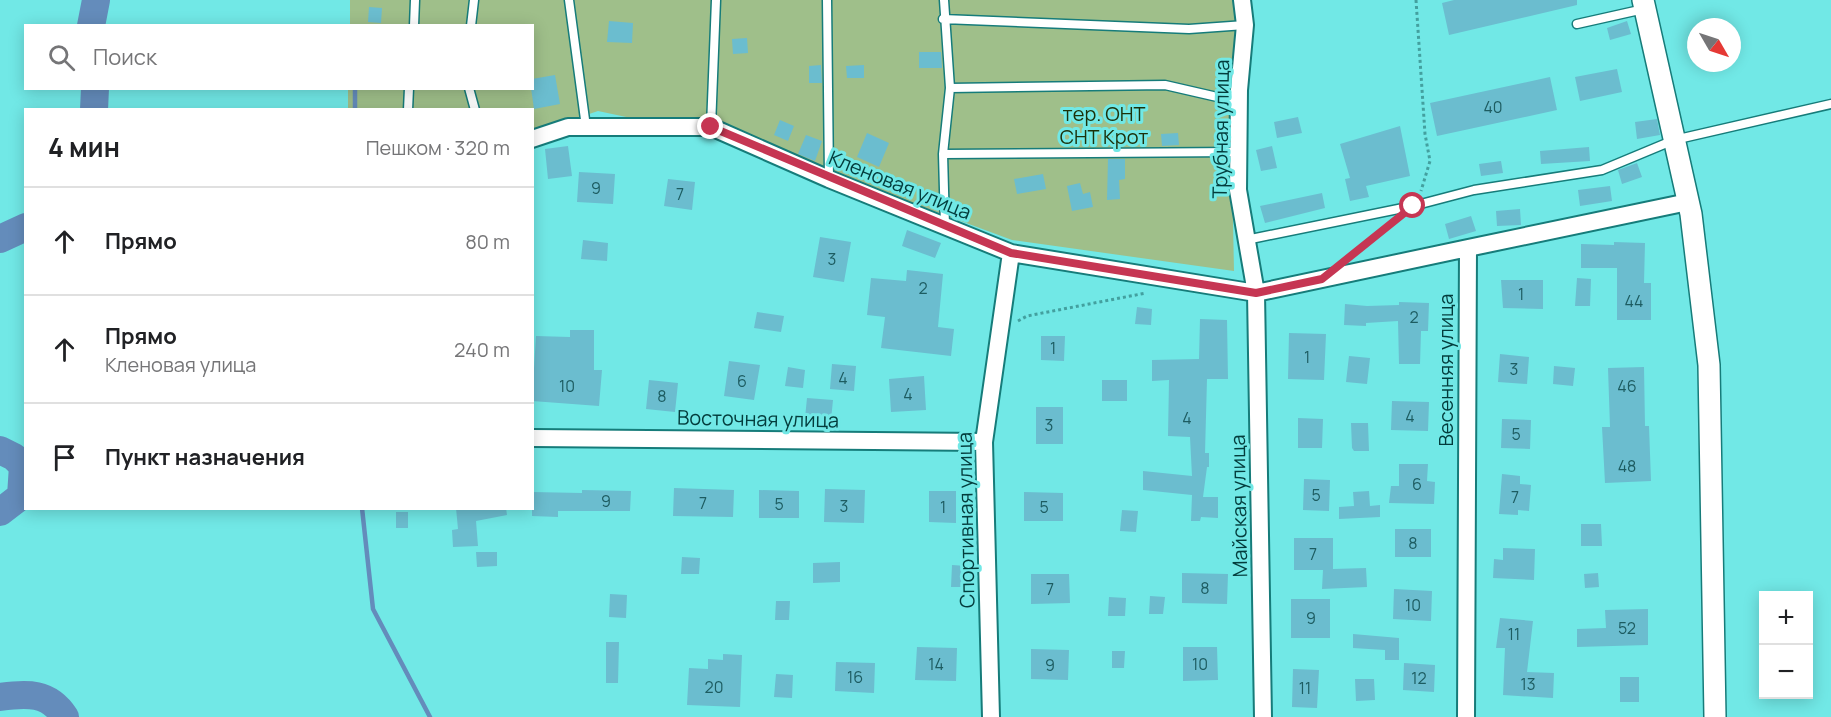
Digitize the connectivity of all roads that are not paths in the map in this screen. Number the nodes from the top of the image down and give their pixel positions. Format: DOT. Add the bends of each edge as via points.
graph roads {
  1 [pos="415,0"];
  2 [pos="474,0"];
  3 [pos="569,0"];
  4 [pos="716,0"];
  5 [pos="826,0"];
  6 [pos="944,0"];
  7 [pos="1242,0"];
  8 [pos="1644,5"];
  9 [pos="944,19"];
  10 [pos="414,24"];
  11 [pos="471,24"];
  12 [pos="1577,24"];
  13 [pos="1245,25"];
  14 [pos="950,88"];
  15 [pos="409,90"];
  16 [pos="470,90"];
  17 [pos="1239,102"];
  18 [pos="1831,104"];
  19 [pos="408,108"];
  20 [pos="474,108"];
  21 [pos="586,127"];
  22 [pos="711,127"];
  23 [pos="534,138"];
  24 [pos="1674,140"];
  25 [pos="1238,152"];
  26 [pos="943,154"];
  27 [pos="829,179"];
  28 [pos="1688,202"];
  29 [pos="945,226"];
  30 [pos="1246,240"];
  31 [pos="1468,248"];
  32 [pos="1011,253"];
  33 [pos="1256,293"];
  34 [pos="534,438"];
  35 [pos="984,442"];
  36 [pos="991,717"];
  37 [pos="1263,717"];
  38 [pos="1466,717"];
  39 [pos="1715,717"];
  1 -- 10 [label="lane"];
  2 -- 11 [label="lane"];
  3 -- 21 [label="lane"];
  4 -- 22 [label="lane"];
  5 -- 27 [label="lane"];
  6 -- 9 [label="lane"];
  7 -- 13 [label="street, Трубная улица"];
  8 -- 12 [label="lane"];
  8 -- 24 [label="street"];
  9 -- 13 [label="lane" via="1189,29"];
  9 -- 14 [label="lane"];
  13 -- 17 [label="street, Трубная улица"];
  14 -- 17 [label="lane" via="1165,85"];
  14 -- 26 [label="lane"];
  15 -- 19 [label="lane"];
  16 -- 20 [label="lane"];
  17 -- 25 [label="street, Трубная улица"];
  18 -- 24 [label="lane"];
  21 -- 22 [label="street, Кленовая улица"];
  21 -- 23 [label="street, Кленовая улица" via="568,127"];
  22 -- 27 [label="street, Кленовая улица"];
  24 -- 28 [label="street"];
  24 -- 30 [label="lane" via="1602,170 1474,190"];
  25 -- 26 [label="lane"];
  25 -- 30 [label="street, Трубная улица" via="1238,190"];
  26 -- 29 [label="lane"];
  27 -- 29 [label="street, Кленовая улица"];
  28 -- 31 [label="street"];
  28 -- 39 [label="street" via="1708,365"];
  29 -- 32 [label="street, Кленовая улица"];
  30 -- 33 [label="street, Трубная улица"];
  31 -- 33 [label="street"];
  31 -- 38 [label="street, Весенняя улица"];
  32 -- 33 [label="street, Кленовая улица"];
  32 -- 35 [label="street, Спортивная улица"];
  33 -- 37 [label="street, Майская улица"];
  34 -- 35 [label="street, Восточная улица"];
  35 -- 36 [label="street, Спортивная улица"];
}
